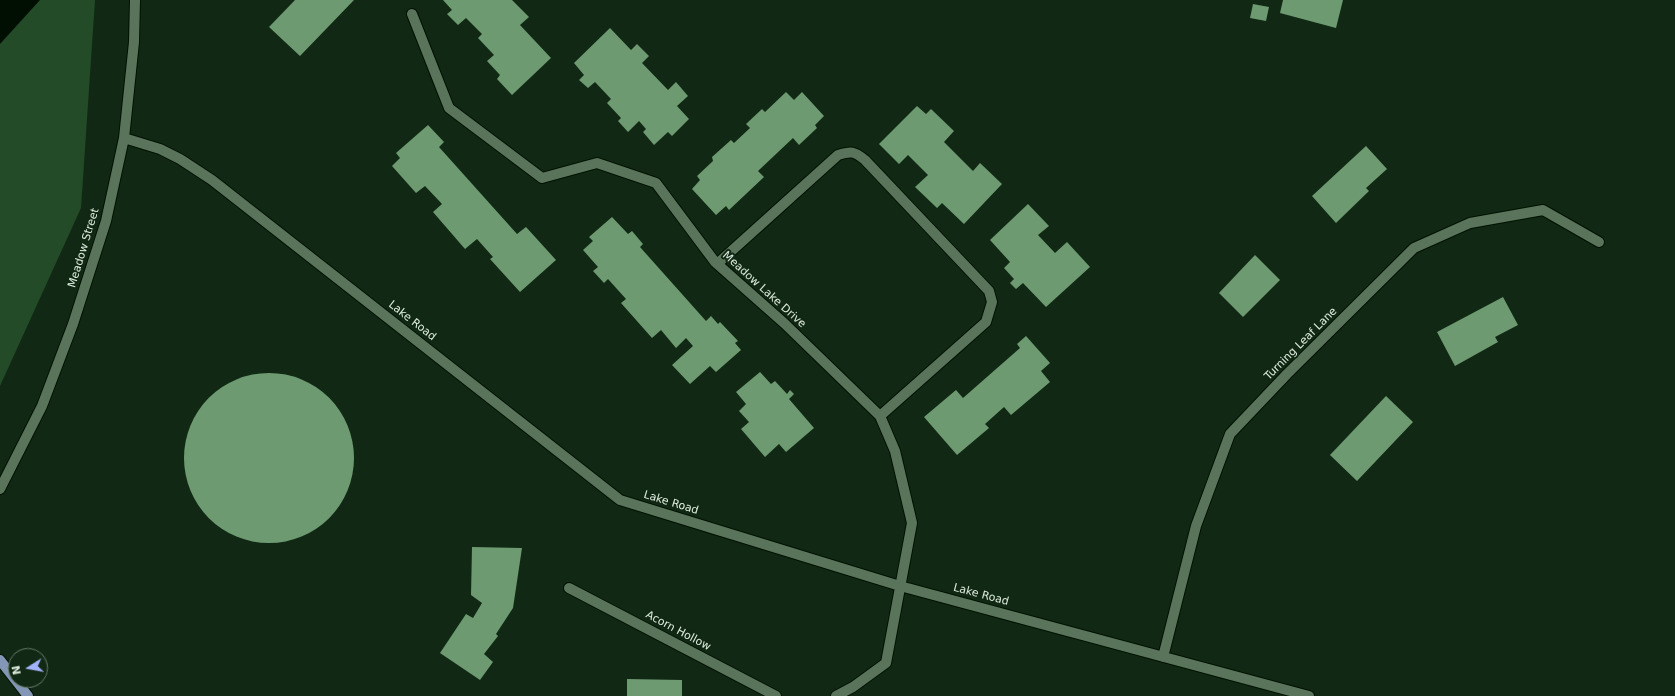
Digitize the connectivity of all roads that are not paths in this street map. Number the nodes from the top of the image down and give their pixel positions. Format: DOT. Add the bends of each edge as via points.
graph roads {
  1 [pos="135,0"];
  2 [pos="412,14"];
  3 [pos="124,138"];
  4 [pos="1599,242"];
  5 [pos="717,264"];
  6 [pos="880,416"];
  7 [pos="0,489"];
  8 [pos="900,586"];
  9 [pos="570,588"];
  10 [pos="1163,657"];
  11 [pos="0,660"];
  12 [pos="28,696"];
  13 [pos="776,696"];
  14 [pos="836,696"];
  15 [pos="1309,696"];
  1 -- 3 [label="street, Meadow Street" via="134,42"];
  2 -- 5 [label="street, Meadow Lake Drive" via="449,108 542,178 596,162 656,183"];
  3 -- 7 [label="street, Meadow Street" via="106,221 73,324 42,406"];
  3 -- 8 [label="street, Lake Road" via="160,149 212,180 620,500"];
  4 -- 10 [label="street, Turning Leaf Lane" via="1543,210 1470,223 1414,248 1230,434 1196,526"];
  5 -- 6 [label="street, Meadow Lake Drive" via="784,323"];
  5 -- 6 [label="street" via="838,155 857,153 865,160 989,291 992,302 986,322"];
  6 -- 8 [label="street, Meadow Lake Drive" via="895,451 912,523"];
  8 -- 10 [label="street, Lake Road"];
  8 -- 14 [label="street, Meadow Lake Drive" via="886,663"];
  9 -- 13 [label="street, Acorn Hollow"];
  10 -- 15 [label="street, Lake Road"];
  11 -- 12 [label="main road"];
}
